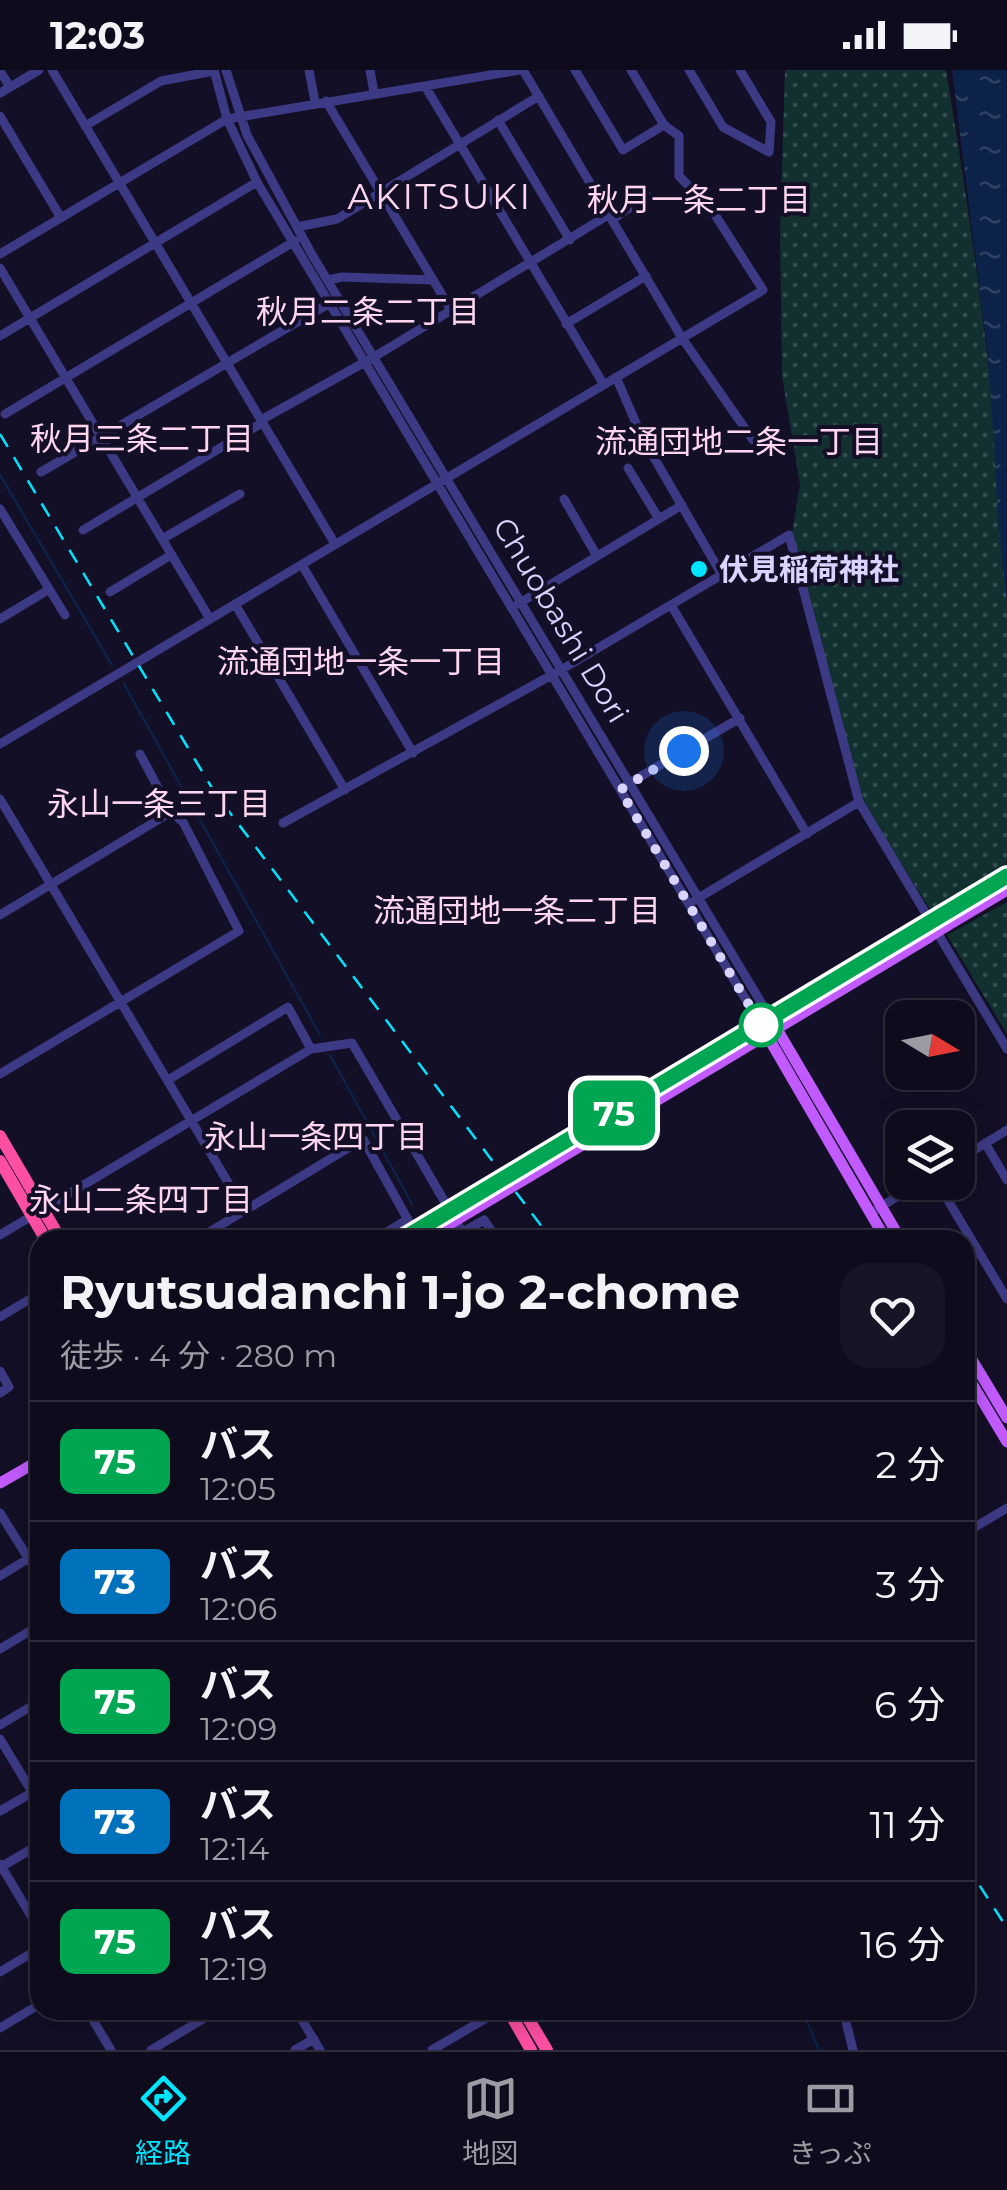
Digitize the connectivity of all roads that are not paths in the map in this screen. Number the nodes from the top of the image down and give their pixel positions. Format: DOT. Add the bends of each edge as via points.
graph roads {
  1 [pos="39,70"];
  2 [pos="52,70"];
  3 [pos="214,70"];
  4 [pos="226,70"];
  5 [pos="309,70"];
  6 [pos="370,70"];
  7 [pos="431,70"];
  8 [pos="522,70"];
  9 [pos="574,70"];
  10 [pos="631,70"];
  11 [pos="689,70"];
  12 [pos="740,70"];
  13 [pos="0,71"];
  14 [pos="429,85"];
  15 [pos="5,90"];
  16 [pos="374,93"];
  17 [pos="539,96"];
  18 [pos="320,101"];
  19 [pos="239,115"];
  20 [pos="0,116"];
  21 [pos="226,118"];
  22 [pos="498,120"];
  23 [pos="664,124"];
  24 [pos="85,126"];
  25 [pos="458,144"];
  26 [pos="256,182"];
  27 [pos="120,183"];
  28 [pos="380,190"];
  29 [pos="647,196"];
  30 [pos="612,216"];
  31 [pos="61,218"];
  32 [pos="296,235"];
  33 [pos="570,240"];
  34 [pos="156,242"];
  35 [pos="0,254"];
  36 [pos="530,265"];
  37 [pos="0,268"];
  38 [pos="646,276"];
  39 [pos="328,280"];
  40 [pos="432,280"];
  41 [pos="191,302"];
  42 [pos="328,304"];
  43 [pos="451,310"];
  44 [pos="30,318"];
  45 [pos="566,324"];
  46 [pos="0,336"];
  47 [pos="682,338"];
  48 [pos="374,357"];
  49 [pos="227,362"];
  50 [pos="364,363"];
  51 [pos="65,377"];
  52 [pos="616,377"];
  53 [pos="604,385"];
  54 [pos="6,414"];
  55 [pos="262,421"];
  56 [pos="101,437"];
  57 [pos="753,440"];
  58 [pos="628,468"];
  59 [pos="41,472"];
  60 [pos="447,478"];
  61 [pos="436,484"];
  62 [pos="240,494"];
  63 [pos="136,496"];
  64 [pos="564,499"];
  65 [pos="682,505"];
  66 [pos="0,509"];
  67 [pos="659,519"];
  68 [pos="83,530"];
  69 [pos="14,532"];
  70 [pos="162,539"];
  71 [pos="0,540"];
  72 [pos="336,544"];
  73 [pos="172,555"];
  74 [pos="596,556"];
  75 [pos="302,564"];
  76 [pos="722,574"];
  77 [pos="48,590"];
  78 [pos="110,592"];
  79 [pos="521,602"];
  80 [pos="235,604"];
  81 [pos="671,604"];
  82 [pos="510,609"];
  83 [pos="64,615"];
  84 [pos="0,619"];
  85 [pos="210,619"];
  86 [pos="556,672"];
  87 [pos="740,718"];
  88 [pos="0,744"];
  89 [pos="413,752"];
  90 [pos="140,754"];
  91 [pos="624,787"];
  92 [pos="345,790"];
  93 [pos="0,799"];
  94 [pos="859,802"];
  95 [pos="171,812"];
  96 [pos="282,824"];
  97 [pos="806,834"];
  98 [pos="1007,876"];
  99 [pos="52,884"];
  100 [pos="1007,890"];
  101 [pos="698,898"];
  102 [pos="688,904"];
  103 [pos="956,914"];
  104 [pos="0,915"];
  105 [pos="122,1002"];
  106 [pos="769,1027"];
  107 [pos="312,1049"];
  108 [pos="1007,1050"];
  109 [pos="715,1059"];
  110 [pos="0,1074"];
  111 [pos="168,1080"];
  112 [pos="193,1122"];
  113 [pos="1007,1130"];
  114 [pos="0,1136"];
  115 [pos="985,1143"];
  116 [pos="975,1149"];
  117 [pos="0,1162"];
  118 [pos="1007,1180"];
  119 [pos="892,1200"];
  120 [pos="948,1200"];
  121 [pos="876,1210"];
  122 [pos="245,1211"];
  123 [pos="38,1213"];
  124 [pos="408,1219"];
  125 [pos="43,1230"];
  126 [pos="52,1230"];
  127 [pos="213,1230"];
  128 [pos="390,1230"];
  129 [pos="415,1230"];
  130 [pos="418,1230"];
  131 [pos="437,1230"];
  132 [pos="461,1230"];
  133 [pos="472,1230"];
  134 [pos="491,1230"];
  135 [pos="883,1230"];
  136 [pos="892,1230"];
  137 [pos="966,1230"];
  138 [pos="0,1235"];
  139 [pos="975,1246"];
  140 [pos="30,1299"];
  141 [pos="1007,1299"];
  142 [pos="0,1317"];
  143 [pos="975,1365"];
  144 [pos="0,1371"];
  145 [pos="975,1389"];
  146 [pos="0,1393"];
  147 [pos="1007,1418"];
  148 [pos="1007,1442"];
  149 [pos="30,1466"];
  150 [pos="0,1483"];
  151 [pos="1007,1508"];
  152 [pos="0,1512"];
  153 [pos="975,1524"];
  154 [pos="29,1558"];
  155 [pos="0,1576"];
  156 [pos="30,1631"];
  157 [pos="0,1649"];
  158 [pos="30,1708"];
  159 [pos="0,1725"];
  160 [pos="0,1739"];
  161 [pos="30,1782"];
  162 [pos="30,1794"];
  163 [pos="0,1812"];
  164 [pos="30,1850"];
  165 [pos="1,1866"];
  166 [pos="12,1884"];
  167 [pos="0,1892"];
  168 [pos="30,1914"];
  169 [pos="30,1954"];
  170 [pos="0,1972"];
  171 [pos="30,2010"];
  172 [pos="93,2020"];
  173 [pos="201,2020"];
  174 [pos="302,2020"];
  175 [pos="486,2020"];
  176 [pos="511,2020"];
  177 [pos="529,2020"];
  178 [pos="846,2020"];
  179 [pos="0,2028"];
  180 [pos="314,2039"];
  181 [pos="111,2050"];
  182 [pos="151,2050"];
  183 [pos="295,2050"];
  184 [pos="320,2050"];
  185 [pos="432,2050"];
  186 [pos="531,2050"];
  187 [pos="547,2050"];
  188 [pos="853,2050"];
  1 -- 15 [label="street"];
  2 -- 24 [label="street"];
  3 -- 21 [label="street, Chuobashi Dori"];
  3 -- 24 [label="street" via="162,80"];
  4 -- 19 [label="street, Chuobashi Dori"];
  5 -- 18 [label="street"];
  6 -- 16 [label="street"];
  7 -- 14 [label="street"];
  8 -- 14 [label="street"];
  8 -- 17 [label="street"];
  9 -- 23 [label="street" via="623,150"];
  10 -- 23 [label="street"];
  11 -- 12 [label="street" via="723,126 769,152 771,122"];
  13 -- 15 [label="street"];
  14 -- 16 [label="street"];
  14 -- 25 [label="street"];
  16 -- 18 [label="street"];
  17 -- 22 [label="street"];
  17 -- 30 [label="street"];
  18 -- 19 [label="street"];
  18 -- 28 [label="street"];
  19 -- 21 [label="street"];
  19 -- 32 [label="street, Chuobashi Dori"];
  20 -- 31 [label="street"];
  21 -- 26 [label="street, Chuobashi Dori"];
  21 -- 27 [label="street"];
  22 -- 25 [label="street"];
  22 -- 33 [label="street"];
  23 -- 47 [label="street" via="679,136 679,176 712,210 763,290"];
  24 -- 27 [label="street"];
  25 -- 28 [label="street"];
  25 -- 36 [label="street"];
  26 -- 32 [label="street, Chuobashi Dori"];
  26 -- 34 [label="street"];
  27 -- 31 [label="street"];
  27 -- 34 [label="street"];
  28 -- 32 [label="street" via="337,219"];
  28 -- 40 [label="street"];
  29 -- 30 [label="street"];
  30 -- 33 [label="street"];
  30 -- 38 [label="street"];
  31 -- 35 [label="street"];
  32 -- 39 [label="street, Chuobashi Dori"];
  32 -- 41 [label="street"];
  32 -- 42 [label="street, Chuobashi Dori"];
  33 -- 36 [label="street"];
  34 -- 41 [label="street"];
  34 -- 44 [label="street"];
  36 -- 43 [label="street"];
  36 -- 45 [label="street"];
  37 -- 44 [label="street"];
  38 -- 45 [label="street"];
  38 -- 47 [label="street"];
  39 -- 40 [label="street"];
  39 -- 48 [label="street, Chuobashi Dori"];
  40 -- 43 [label="street"];
  41 -- 49 [label="street"];
  41 -- 51 [label="street"];
  42 -- 49 [label="street"];
  42 -- 50 [label="street, Chuobashi Dori"];
  43 -- 48 [label="street"];
  44 -- 46 [label="street"];
  44 -- 51 [label="street"];
  45 -- 53 [label="street"];
  47 -- 52 [label="street"];
  47 -- 57 [label="street"];
  48 -- 50 [label="street"];
  48 -- 60 [label="street, Chuobashi Dori"];
  49 -- 55 [label="street"];
  49 -- 56 [label="street"];
  50 -- 55 [label="street"];
  50 -- 61 [label="street, Chuobashi Dori"];
  51 -- 54 [label="street"];
  51 -- 56 [label="street"];
  52 -- 53 [label="street"];
  52 -- 65 [label="street"];
  53 -- 60 [label="street"];
  55 -- 63 [label="street"];
  55 -- 72 [label="street"];
  56 -- 59 [label="street"];
  56 -- 63 [label="street"];
  58 -- 67 [label="street"];
  60 -- 61 [label="street"];
  60 -- 79 [label="street, Chuobashi Dori"];
  61 -- 72 [label="street"];
  61 -- 82 [label="street, Chuobashi Dori"];
  62 -- 70 [label="street"];
  63 -- 68 [label="street"];
  63 -- 70 [label="street"];
  64 -- 74 [label="street"];
  65 -- 67 [label="street"];
  65 -- 76 [label="street"];
  66 -- 69 [label="street"];
  67 -- 74 [label="street"];
  69 -- 71 [label="street"];
  69 -- 77 [label="street"];
  70 -- 73 [label="street"];
  72 -- 75 [label="street"];
  73 -- 78 [label="street"];
  73 -- 85 [label="street"];
  74 -- 79 [label="street"];
  75 -- 80 [label="street"];
  75 -- 89 [label="street"];
  76 -- 81 [label="street"];
  76 -- 94 [label="street" via="789,535"];
  77 -- 83 [label="street"];
  77 -- 84 [label="street"];
  79 -- 82 [label="street"];
  79 -- 86 [label="street, Chuobashi Dori"];
  80 -- 85 [label="street"];
  80 -- 92 [label="street"];
  81 -- 86 [label="street"];
  81 -- 87 [label="street"];
  82 -- 86 [label="street, Chuobashi Dori"];
  85 -- 88 [label="street"];
  86 -- 89 [label="street"];
  86 -- 91 [label="street, Chuobashi Dori"];
  87 -- 91 [label="street"];
  87 -- 97 [label="street"];
  89 -- 92 [label="street"];
  90 -- 95 [label="street"];
  91 -- 101 [label="street, Chuobashi Dori"];
  91 -- 102 [label="street, Chuobashi Dori"];
  92 -- 96 [label="street"];
  93 -- 99 [label="street"];
  94 -- 97 [label="street"];
  94 -- 108 [label="street"];
  95 -- 99 [label="street"];
  95 -- 105 [label="street" via="183,822 239,931"];
  97 -- 101 [label="street"];
  98 -- 103 [label="main road"];
  99 -- 104 [label="street"];
  99 -- 105 [label="street"];
  100 -- 103 [label="main road"];
  101 -- 102 [label="street"];
  101 -- 106 [label="street, Chuobashi Dori"];
  102 -- 106 [label="street, Chuobashi Dori"];
  103 -- 106 [label="main road, bridge"];
  105 -- 110 [label="street"];
  105 -- 111 [label="street"];
  106 -- 109 [label="main road"];
  106 -- 121 [label="main road, Chuobashi Dori"];
  107 -- 111 [label="street" via="288,1006"];
  107 -- 112 [label="street"];
  107 -- 132 [label="street" via="352,1043"];
  109 -- 130 [label="main road, bridge"];
  109 -- 131 [label="main road, bridge"];
  111 -- 112 [label="street"];
  112 -- 122 [label="street"];
  112 -- 123 [label="street"];
  113 -- 115 [label="street"];
  114 -- 123 [label="highway"];
  115 -- 116 [label="street"];
  115 -- 118 [label="street"];
  117 -- 123 [label="highway"];
  119 -- 121 [label="street"];
  120 -- 137 [label="street"];
  121 -- 135 [label="main road, Chuobashi Dori"];
  121 -- 136 [label="main road, Chuobashi Dori"];
  122 -- 124 [label="street" via="363,1138"];
  122 -- 127 [label="street"];
  123 -- 125 [label="highway"];
  123 -- 126 [label="highway"];
  123 -- 138 [label="street"];
  124 -- 128 [label="street"];
  124 -- 129 [label="street"];
  133 -- 134 [label="street" via="484,1220"];
  139 -- 141 [label="street"];
  140 -- 142 [label="street"];
  143 -- 147 [label="main road"];
  144 -- 146 [label="street" via="9,1388"];
  145 -- 148 [label="main road"];
  149 -- 150 [label="main road"];
  151 -- 153 [label="street"];
  152 -- 154 [label="street"];
  154 -- 155 [label="street"];
  156 -- 157 [label="street"];
  158 -- 159 [label="street"];
  160 -- 161 [label="street"];
  162 -- 163 [label="street"];
  164 -- 165 [label="street"];
  165 -- 166 [label="street"];
  166 -- 167 [label="street"];
  166 -- 168 [label="street"];
  169 -- 170 [label="street"];
  171 -- 179 [label="street"];
  172 -- 181 [label="street"];
  173 -- 182 [label="street"];
  174 -- 180 [label="street"];
  175 -- 185 [label="street"];
  176 -- 186 [label="highway"];
  177 -- 187 [label="highway"];
  178 -- 188 [label="street"];
  180 -- 183 [label="street"];
  180 -- 184 [label="street"];
}
